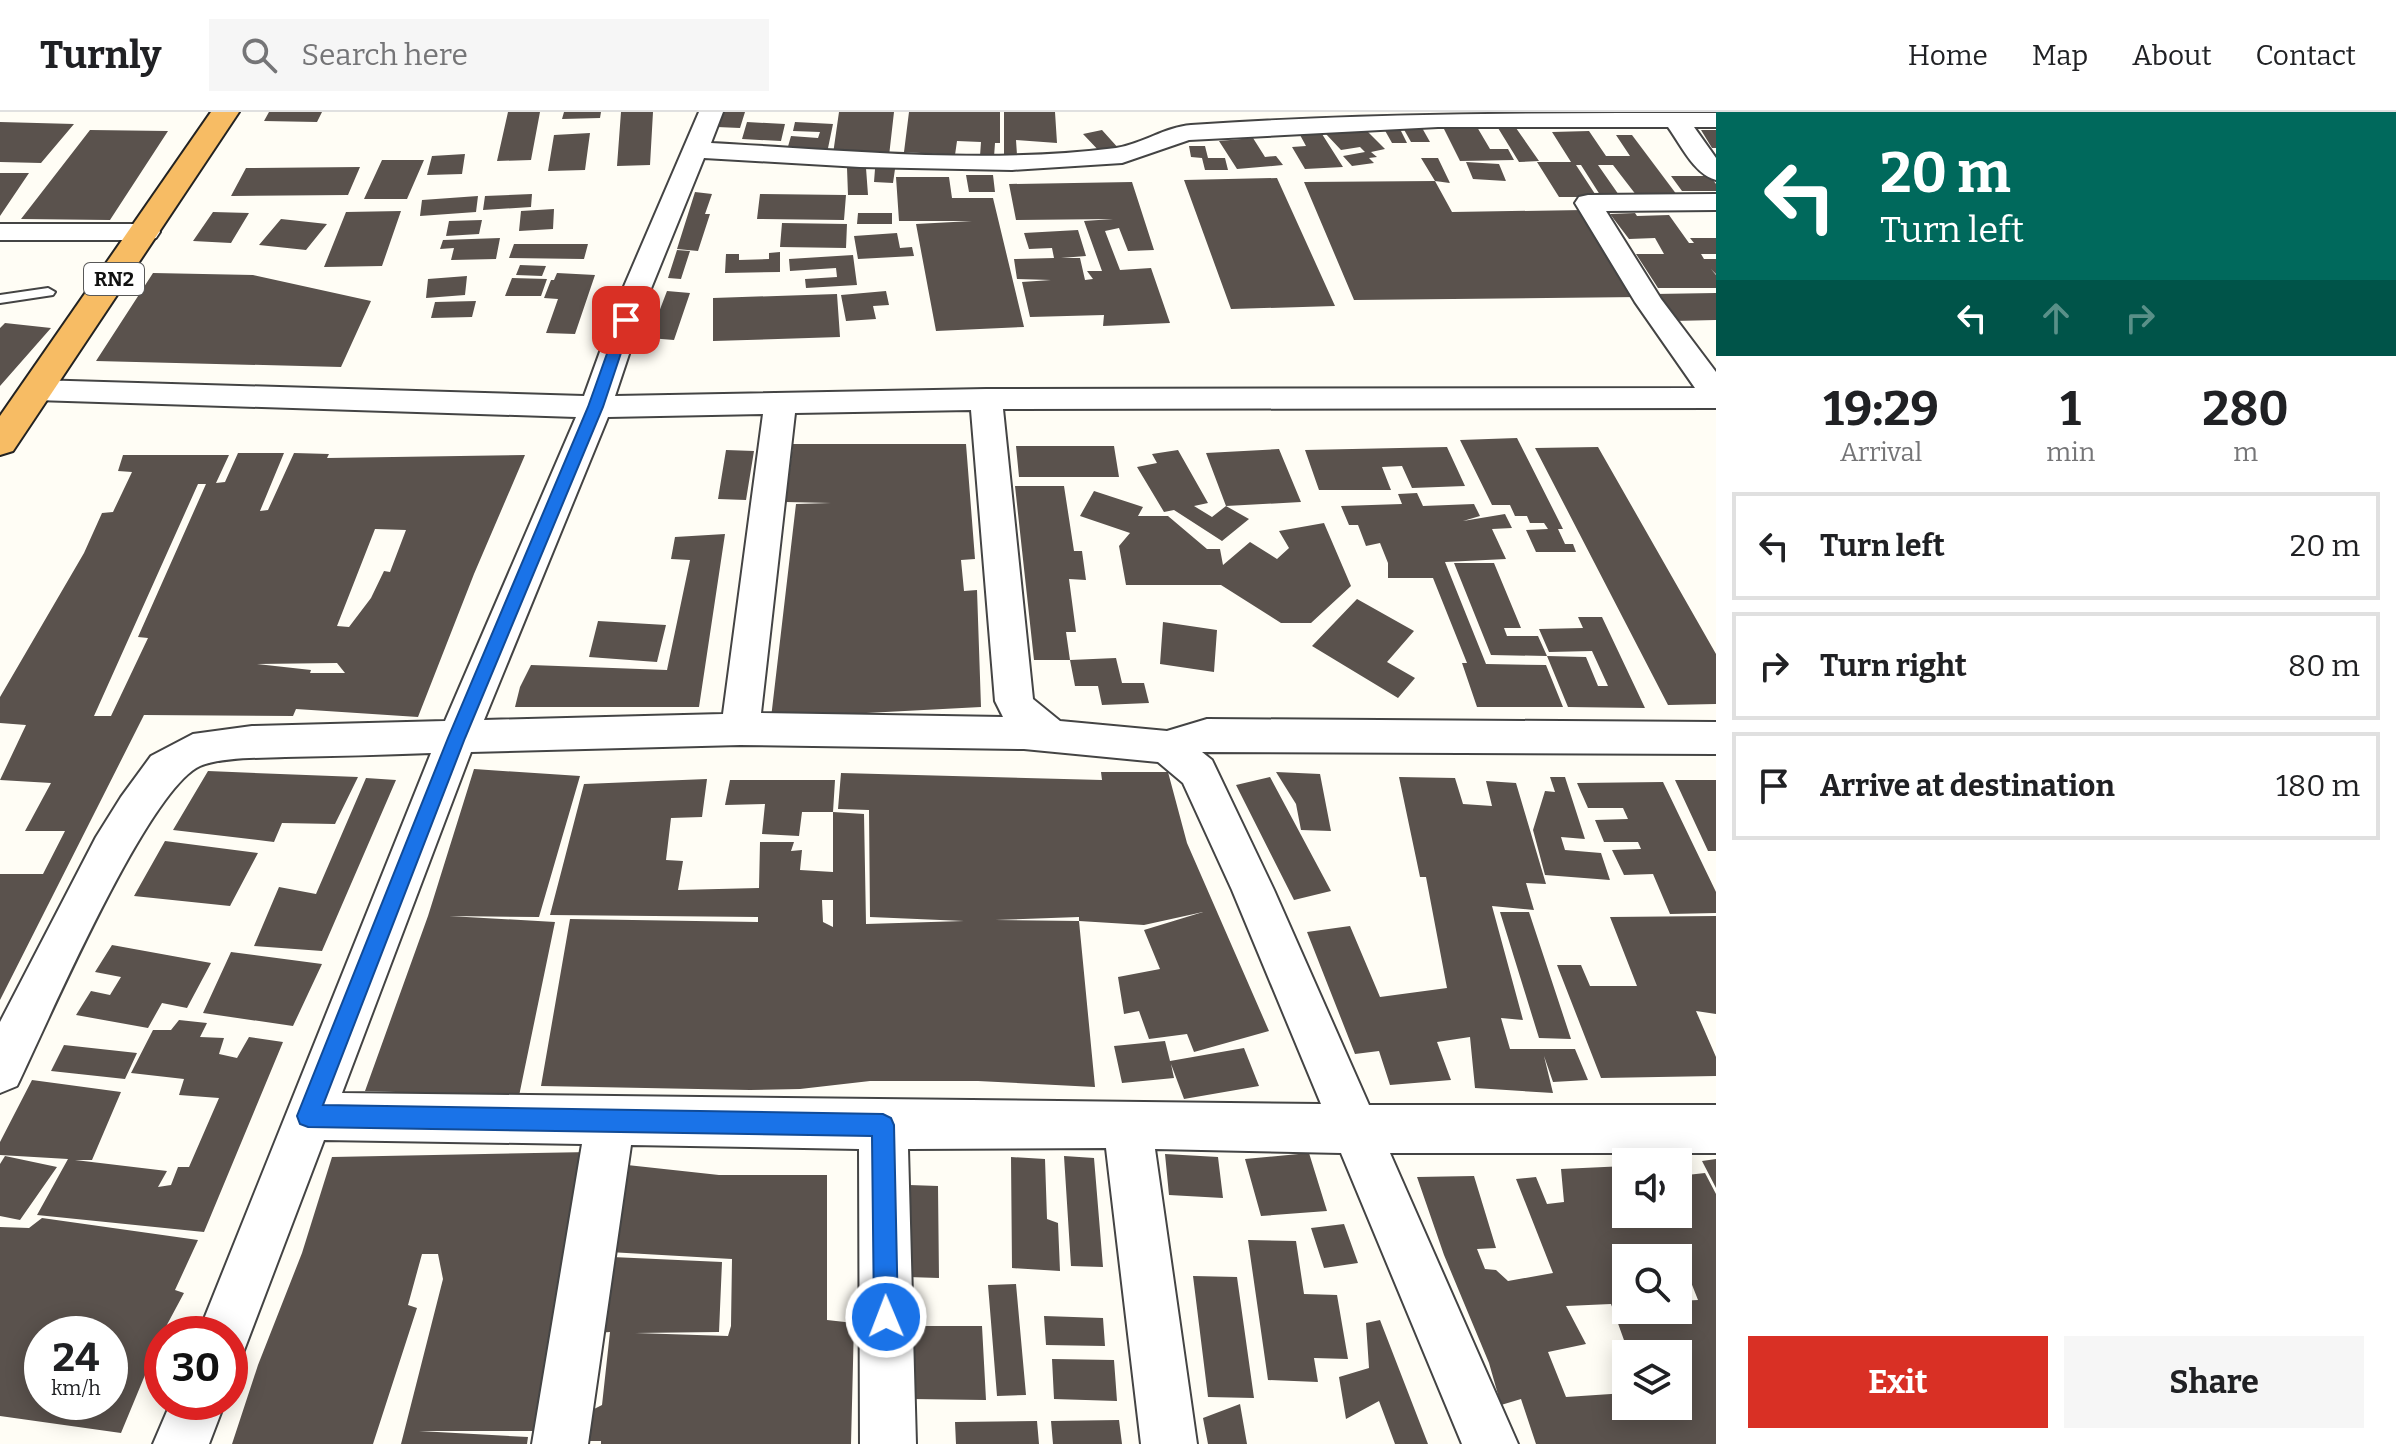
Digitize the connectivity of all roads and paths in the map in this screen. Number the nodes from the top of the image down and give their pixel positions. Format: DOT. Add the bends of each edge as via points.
graph roads {
  1 [pos="225,112"];
  2 [pos="711,112"];
  3 [pos="1532,116"];
  4 [pos="1673,116"];
  5 [pos="1346,119"];
  6 [pos="1716,120"];
  7 [pos="695,150"];
  8 [pos="1716,172"];
  9 [pos="1716,202"];
  10 [pos="0,232"];
  11 [pos="146,232"];
  12 [pos="48,292"];
  13 [pos="0,299"];
  14 [pos="36,390"];
  15 [pos="1716,396"];
  16 [pos="986,399"];
  17 [pos="780,403"];
  18 [pos="596,407"];
  19 [pos="0,443"];
  20 [pos="740,729"];
  21 [pos="1052,736"];
  22 [pos="457,738"];
  23 [pos="1716,738"];
  24 [pos="1167,747"];
  25 [pos="0,1070"];
  26 [pos="308,1116"];
  27 [pos="610,1122"];
  28 [pos="1127,1124"];
  29 [pos="883,1125"];
  30 [pos="1355,1129"];
  31 [pos="1716,1129"];
  32 [pos="231,1316"];
  33 [pos="191,1420"];
  34 [pos="181,1444"];
  35 [pos="560,1444"];
  36 [pos="888,1444"];
  37 [pos="1169,1444"];
  38 [pos="1490,1444"];
  1 -- 11 [label="highway, RN2"];
  2 -- 7 [label="street"];
  3 -- 4 [label="street"];
  3 -- 5 [label="street"];
  4 -- 6 [label="street"];
  4 -- 8 [label="street"];
  5 -- 7 [label="street" via="1186,133 1122,155 1060,160 860,159"];
  7 -- 18 [label="street" via="636,291"];
  9 -- 15 [label="street" via="1588,203"];
  10 -- 11 [label="street"];
  11 -- 14 [label="highway, RN2"];
  12 -- 13 [label="lane"];
  14 -- 18 [label="street"];
  14 -- 19 [label="highway, RN2"];
  15 -- 16 [label="street"];
  16 -- 17 [label="street"];
  16 -- 21 [label="street" via="1014,701 1022,715"];
  17 -- 18 [label="street"];
  17 -- 20 [label="street"];
  18 -- 22 [label="street"];
  20 -- 21 [label="street"];
  20 -- 22 [label="street"];
  21 -- 24 [label="street"];
  22 -- 25 [label="street" via="252,742 193,750 165,768 111,850"];
  22 -- 26 [label="street"];
  23 -- 24 [label="street" via="1207,735"];
  24 -- 30 [label="street" via="1198,772"];
  26 -- 27 [label="street"];
  26 -- 32 [label="street"];
  27 -- 29 [label="street"];
  27 -- 35 [label="street"];
  28 -- 29 [label="street"];
  28 -- 30 [label="street"];
  28 -- 37 [label="street"];
  29 -- 36 [label="street"];
  30 -- 31 [label="street"];
  30 -- 38 [label="street"];
  33 -- 34 [label="street"];
}
